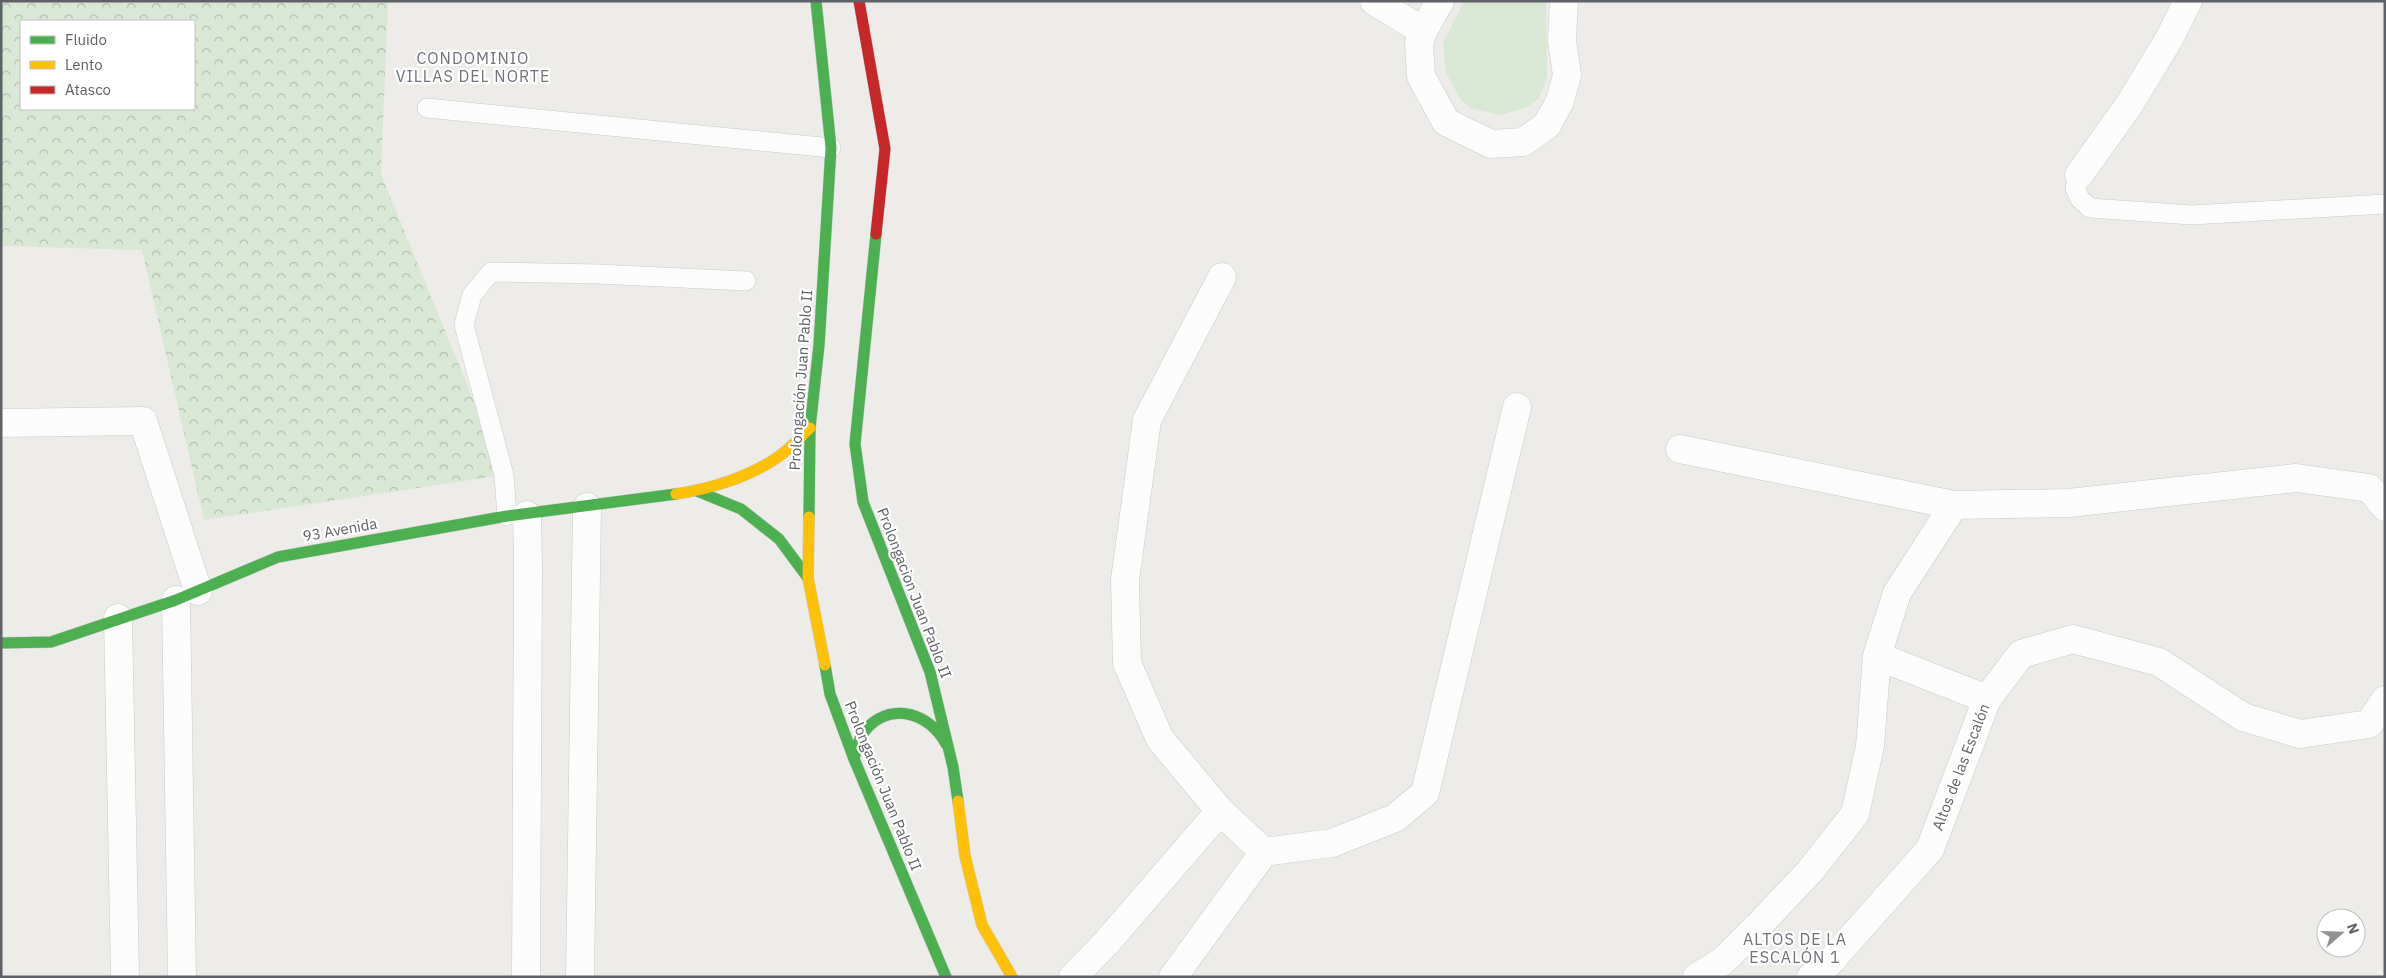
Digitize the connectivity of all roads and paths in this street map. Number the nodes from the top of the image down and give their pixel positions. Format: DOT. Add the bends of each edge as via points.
graph roads {
  1 [pos="816,1"];
  2 [pos="859,1"];
  3 [pos="1374,1"];
  4 [pos="1440,1"];
  5 [pos="1564,1"];
  6 [pos="2188,1"];
  7 [pos="1423,31"];
  8 [pos="427,108"];
  9 [pos="831,148"];
  10 [pos="2079,174"];
  11 [pos="2385,204"];
  12 [pos="1222,277"];
  13 [pos="746,281"];
  14 [pos="1517,407"];
  15 [pos="1,422"];
  16 [pos="810,428"];
  17 [pos="1680,449"];
  18 [pos="697,491"];
  19 [pos="1954,506"];
  20 [pos="587,507"];
  21 [pos="2385,507"];
  22 [pos="517,516"];
  23 [pos="808,578"];
  24 [pos="187,596"];
  25 [pos="118,618"];
  26 [pos="1,643"];
  27 [pos="1877,656"];
  28 [pos="1987,699"];
  29 [pos="2385,700"];
  30 [pos="854,758"];
  31 [pos="953,767"];
  32 [pos="1220,811"];
  33 [pos="1264,852"];
  34 [pos="126,977"];
  35 [pos="182,977"];
  36 [pos="526,977"];
  37 [pos="580,977"];
  38 [pos="946,977"];
  39 [pos="1012,977"];
  40 [pos="1073,977"];
  41 [pos="1173,977"];
  42 [pos="1697,977"];
  43 [pos="1811,977"];
  1 -- 9 [label="main road, Prolongación Juan Pablo II"];
  2 -- 31 [label="main road, Prolongacion Juan Pablo II" via="885,149 855,444 864,502 930,672"];
  3 -- 7 [label="street"];
  4 -- 7 [label="street"];
  5 -- 7 [label="street" via="1562,40 1566,75 1560,101 1547,125 1523,142 1491,144 1446,122 1422,76 1418,44"];
  6 -- 10 [label="street" via="2130,105"];
  8 -- 9 [label="lane"];
  9 -- 16 [label="main road, Prolongación Juan Pablo II" via="819,345"];
  10 -- 11 [label="lane" via="2075,188 2080,199 2090,208 2109,210 2192,215"];
  12 -- 32 [label="street" via="1147,420 1125,580 1127,663 1160,739"];
  13 -- 22 [label="lane" via="491,272 472,295 464,325"];
  14 -- 33 [label="street" via="1425,793 1395,818 1332,843"];
  15 -- 24 [label="street" via="143,420"];
  16 -- 18 [label="main road, 93 Avenida" via="778,457 739,477"];
  16 -- 23 [label="main road, Prolongación Juan Pablo II"];
  17 -- 19 [label="street"];
  18 -- 20 [label="main road, 93 Avenida"];
  18 -- 23 [label="main road" via="741,509 779,539"];
  19 -- 21 [label="street" via="2069,503 2296,478 2369,488"];
  19 -- 27 [label="street" via="1897,593"];
  20 -- 22 [label="main road, 93 Avenida"];
  20 -- 37 [label="street"];
  22 -- 24 [label="main road, 93 Avenida" via="278,557"];
  22 -- 36 [label="street" via="528,568"];
  23 -- 30 [label="main road, Prolongación Juan Pablo II" via="830,694"];
  24 -- 25 [label="main road, 93 Avenida"];
  24 -- 35 [label="street"];
  25 -- 26 [label="main road, 93 Avenida" via="51,642"];
  25 -- 34 [label="street"];
  27 -- 28 [label="street"];
  27 -- 42 [label="street" via="1870,746 1855,814 1810,870 1758,926 1723,961"];
  28 -- 29 [label="street, Altos de las Escalón" via="2021,654 2073,639 2159,662 2243,717 2300,734 2369,724"];
  28 -- 43 [label="street, Altos de las Escalón" via="1930,849 1829,962"];
  30 -- 31 [label="main road" via="859,738 873,722 892,714 912,714 932,722 945,739"];
  30 -- 38 [label="main road, Prolongación Juan Pablo II"];
  31 -- 39 [label="main road, Prolongacion Juan Pablo II" via="965,856 982,924"];
  32 -- 33 [label="street"];
  32 -- 40 [label="street"];
  33 -- 41 [label="street"];
}
